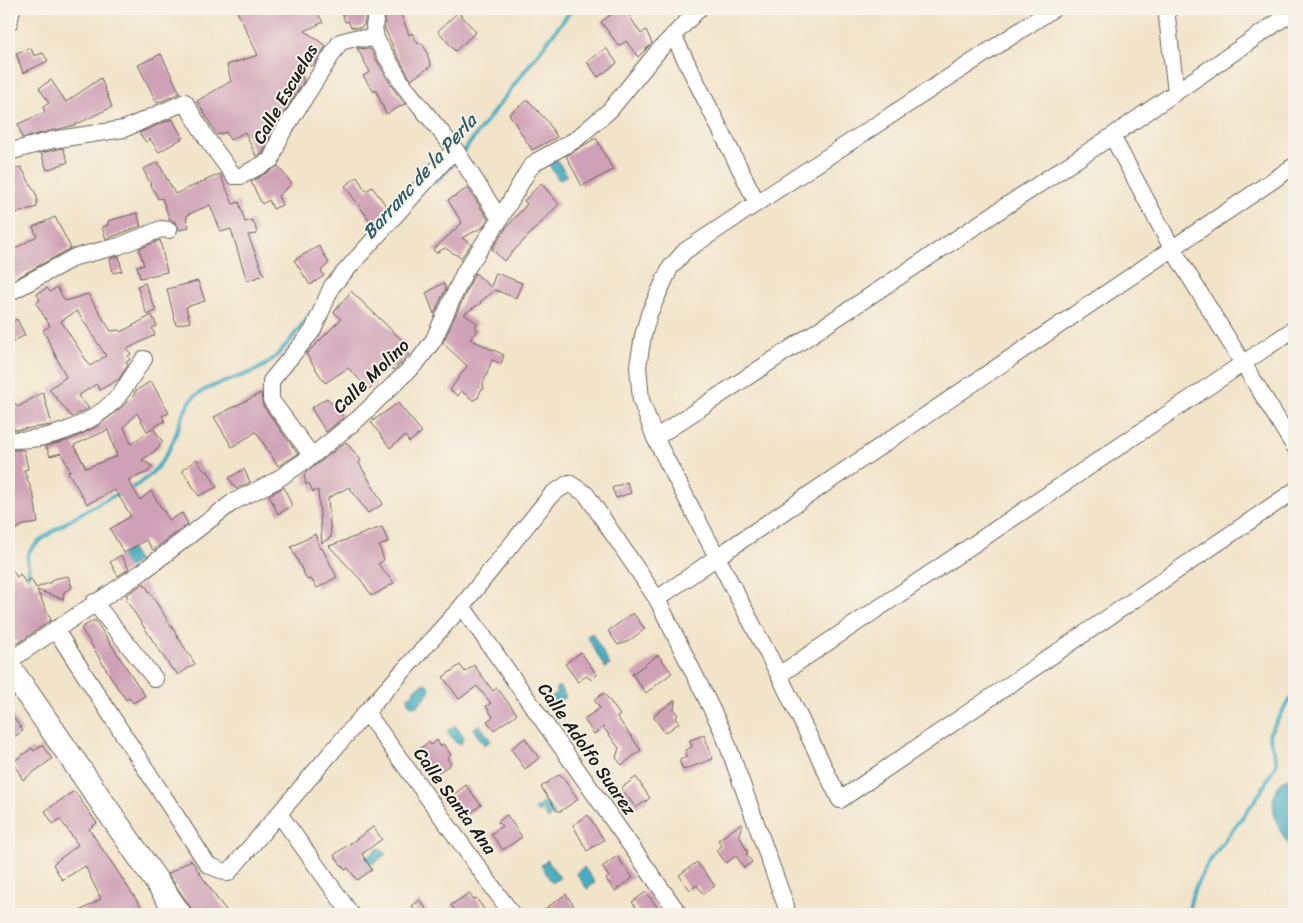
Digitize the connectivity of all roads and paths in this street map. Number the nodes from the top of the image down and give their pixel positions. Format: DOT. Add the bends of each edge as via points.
graph roads {
  1 [pos="378,9"];
  2 [pos="699,9"];
  3 [pos="1053,9"];
  4 [pos="1166,9"];
  5 [pos="1294,11"];
  6 [pos="673,34"];
  7 [pos="376,39"];
  8 [pos="1176,92"];
  9 [pos="1112,136"];
  10 [pos="455,149"];
  11 [pos="9,152"];
  12 [pos="1294,166"];
  13 [pos="757,203"];
  14 [pos="500,219"];
  15 [pos="169,230"];
  16 [pos="1172,248"];
  17 [pos="9,293"];
  18 [pos="1294,329"];
  19 [pos="144,359"];
  20 [pos="1243,363"];
  21 [pos="655,438"];
  22 [pos="9,440"];
  23 [pos="1294,446"];
  24 [pos="312,456"];
  25 [pos="1294,491"];
  26 [pos="717,557"];
  27 [pos="657,599"];
  28 [pos="94,602"];
  29 [pos="462,606"];
  30 [pos="55,629"];
  31 [pos="9,661"];
  32 [pos="9,667"];
  33 [pos="779,676"];
  34 [pos="154,679"];
  35 [pos="366,712"];
  36 [pos="280,815"];
  37 [pos="179,914"];
  38 [pos="351,914"];
  39 [pos="512,914"];
  40 [pos="679,914"];
  41 [pos="786,914"];
  1 -- 7 [label="street" via="374,26"];
  2 -- 6 [label="street, Calle Molino"];
  3 -- 13 [label="street"];
  4 -- 8 [label="street"];
  5 -- 8 [label="street"];
  6 -- 13 [label="street"];
  6 -- 14 [label="street, Calle Molino" via="610,110 575,140 537,161"];
  7 -- 10 [label="street" via="403,85"];
  7 -- 11 [label="street, Calle Escuelas" via="355,38 340,42 281,135 271,160 241,176 234,176 185,102 124,129 52,140"];
  8 -- 9 [label="street"];
  9 -- 16 [label="street"];
  9 -- 21 [label="street"];
  10 -- 14 [label="street"];
  10 -- 24 [label="street" via="332,286 313,330 271,381 271,400"];
  12 -- 16 [label="street"];
  13 -- 21 [label="street" via="685,252 670,268 658,292 643,336 638,366 641,400"];
  14 -- 24 [label="street, Calle Molino" via="465,271 441,327 418,361 358,419"];
  15 -- 17 [label="street" via="160,229 119,246 64,261"];
  16 -- 20 [label="street"];
  16 -- 26 [label="street"];
  18 -- 20 [label="street"];
  19 -- 22 [label="street" via="120,394 98,415 46,437"];
  20 -- 23 [label="street"];
  20 -- 33 [label="street"];
  21 -- 26 [label="street"];
  24 -- 28 [label="street, Calle Molino" via="275,481 233,502 142,572"];
  25 -- 33 [label="street" via="840,800"];
  26 -- 27 [label="street"];
  26 -- 33 [label="street"];
  27 -- 29 [label="street" via="586,494 569,483 552,494"];
  27 -- 41 [label="street" via="724,732 786,906"];
  28 -- 30 [label="street, Calle Molino"];
  28 -- 34 [label="street"];
  29 -- 35 [label="street"];
  29 -- 40 [label="street, Calle Adolfo Suarez"];
  30 -- 31 [label="street, Calle Molino"];
  30 -- 36 [label="street" via="208,865 228,873"];
  32 -- 37 [label="highway"];
  35 -- 36 [label="street"];
  35 -- 39 [label="street, Calle Santa Ana"];
  36 -- 38 [label="street"];
}
